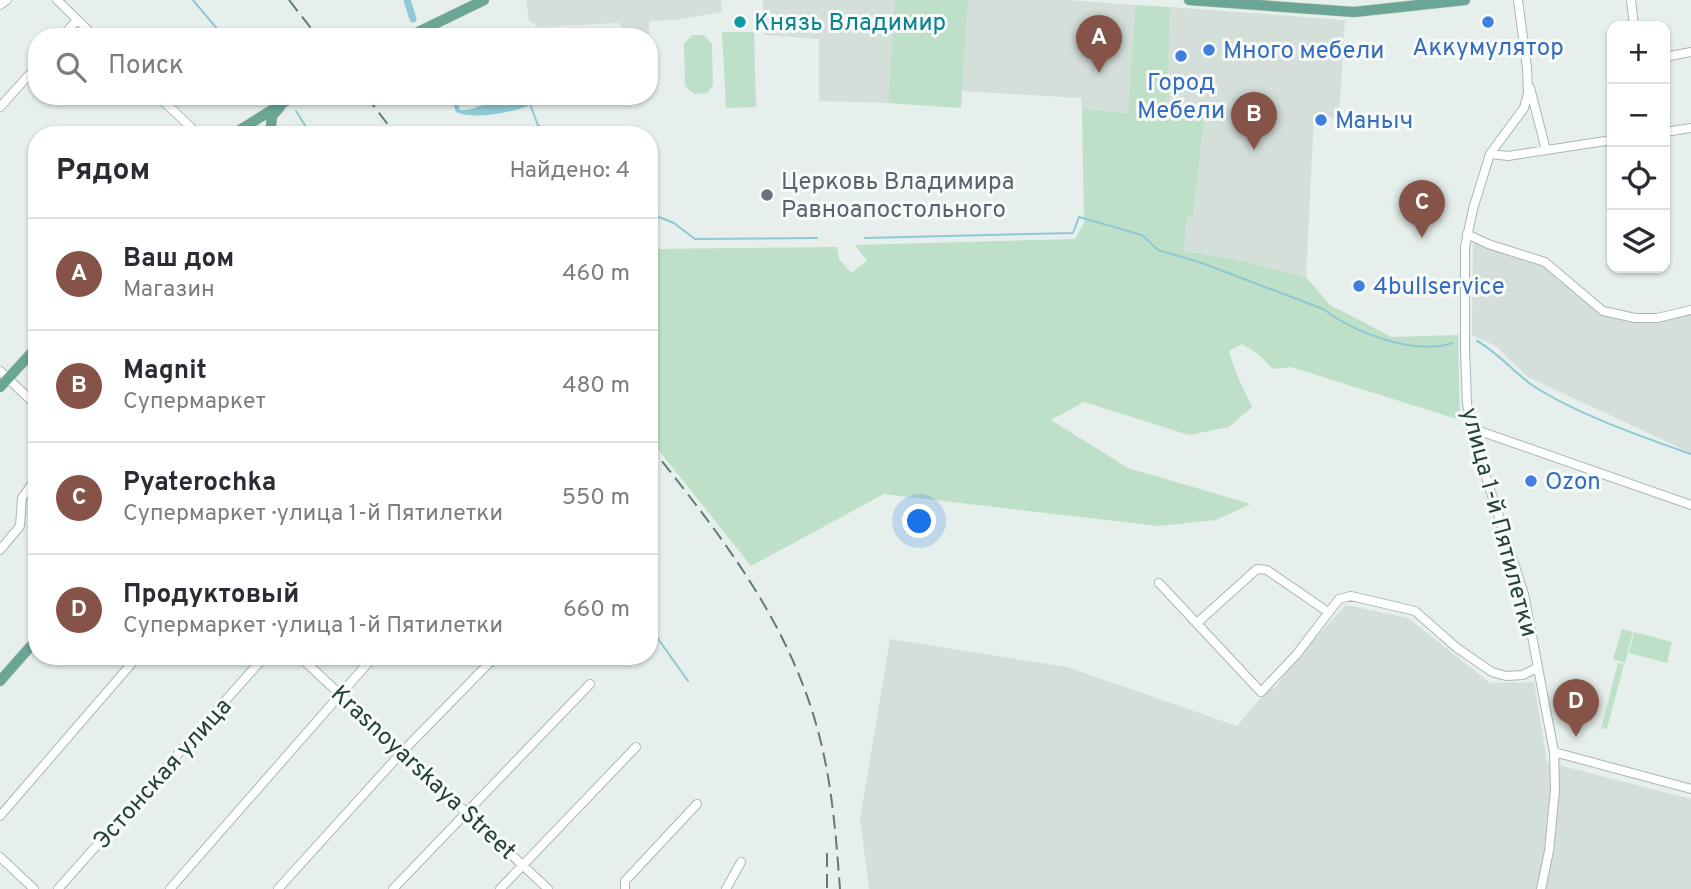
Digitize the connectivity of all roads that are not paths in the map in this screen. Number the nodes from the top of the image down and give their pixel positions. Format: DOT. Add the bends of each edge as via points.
graph roads {
  1 [pos="8,0"];
  2 [pos="57,0"];
  3 [pos="484,0"];
  4 [pos="1189,0"];
  5 [pos="1465,0"];
  6 [pos="1518,0"];
  7 [pos="1631,0"];
  8 [pos="0,5"];
  9 [pos="77,20"];
  10 [pos="1633,21"];
  11 [pos="70,28"];
  12 [pos="85,28"];
  13 [pos="426,28"];
  14 [pos="1691,52"];
  15 [pos="1670,56"];
  16 [pos="28,76"];
  17 [pos="1528,83"];
  18 [pos="167,105"];
  19 [pos="280,105"];
  20 [pos="284,105"];
  21 [pos="0,107"];
  22 [pos="190,126"];
  23 [pos="247,126"];
  24 [pos="271,126"];
  25 [pos="1691,128"];
  26 [pos="1670,131"];
  27 [pos="1607,141"];
  28 [pos="1546,150"];
  29 [pos="1490,154"];
  30 [pos="1467,234"];
  31 [pos="1691,310"];
  32 [pos="28,354"];
  33 [pos="4,374"];
  34 [pos="0,387"];
  35 [pos="28,397"];
  36 [pos="1471,428"];
  37 [pos="28,490"];
  38 [pos="1691,505"];
  39 [pos="0,550"];
  40 [pos="1159,583"];
  41 [pos="1328,612"];
  42 [pos="1197,623"];
  43 [pos="28,649"];
  44 [pos="130,665"];
  45 [pos="257,665"];
  46 [pos="309,665"];
  47 [pos="366,665"];
  48 [pos="487,665"];
  49 [pos="1538,667"];
  50 [pos="0,681"];
  51 [pos="590,684"];
  52 [pos="340,694"];
  53 [pos="636,747"];
  54 [pos="402,751"];
  55 [pos="1554,752"];
  56 [pos="1691,789"];
  57 [pos="697,804"];
  58 [pos="466,812"];
  59 [pos="0,816"];
  60 [pos="0,857"];
  61 [pos="741,862"];
  62 [pos="523,865"];
  63 [pos="34,889"];
  64 [pos="58,889"];
  65 [pos="170,889"];
  66 [pos="278,889"];
  67 [pos="393,889"];
  68 [pos="500,889"];
  69 [pos="548,889"];
  70 [pos="625,889"];
  71 [pos="726,889"];
  72 [pos="1541,889"];
  1 -- 8 [label="street"];
  2 -- 9 [label="street"];
  3 -- 13 [label="main road"];
  4 -- 5 [label="main road" via="1346,12"];
  6 -- 17 [label="street, улица 1-й Пятилетки"];
  7 -- 10 [label="street"];
  9 -- 11 [label="street"];
  9 -- 12 [label="street"];
  14 -- 15 [label="street"];
  16 -- 21 [label="street"];
  17 -- 28 [label="street, улица 1-й Пятилетки"];
  17 -- 29 [label="street, улица 1-й Пятилетки" via="1524,108"];
  18 -- 22 [label="street"];
  19 -- 23 [label="main road"];
  20 -- 24 [label="main road" via="272,116"];
  25 -- 26 [label="street"];
  27 -- 28 [label="street"];
  28 -- 29 [label="street"];
  29 -- 30 [label="street, улица 1-й Пятилетки"];
  30 -- 31 [label="street" via="1545,262 1603,311 1657,318"];
  30 -- 36 [label="street, улица 1-й Пятилетки" via="1465,349"];
  32 -- 33 [label="main road"];
  33 -- 34 [label="main road"];
  33 -- 35 [label="street"];
  36 -- 38 [label="street"];
  36 -- 49 [label="street, улица 1-й Пятилетки" via="1521,584"];
  37 -- 39 [label="street" via="22,498 20,526"];
  40 -- 42 [label="street"];
  41 -- 42 [label="street" via="1266,570 1257,569"];
  41 -- 42 [label="street" via="1261,692"];
  41 -- 49 [label="street" via="1339,599 1351,596 1395,605 1415,611 1492,672 1523,675"];
  43 -- 50 [label="main road"];
  44 -- 59 [label="street"];
  45 -- 64 [label="street, Эстонская улица"];
  46 -- 52 [label="street, Krasnoyarskaya Street"];
  47 -- 52 [label="street"];
  48 -- 54 [label="street"];
  49 -- 55 [label="street, улица 1-й Пятилетки"];
  51 -- 58 [label="street"];
  52 -- 54 [label="street, Krasnoyarskaya Street"];
  52 -- 65 [label="street"];
  53 -- 62 [label="street"];
  54 -- 58 [label="street, Krasnoyarskaya Street"];
  54 -- 66 [label="street"];
  55 -- 56 [label="street"];
  55 -- 72 [label="street, улица 1-й Пятилетки" via="1555,790"];
  57 -- 70 [label="street" via="625,881"];
  58 -- 62 [label="street, Krasnoyarskaya Street"];
  58 -- 67 [label="street"];
  60 -- 63 [label="street"];
  61 -- 71 [label="street"];
  62 -- 68 [label="street"];
  62 -- 69 [label="street, Krasnoyarskaya Street"];
}
